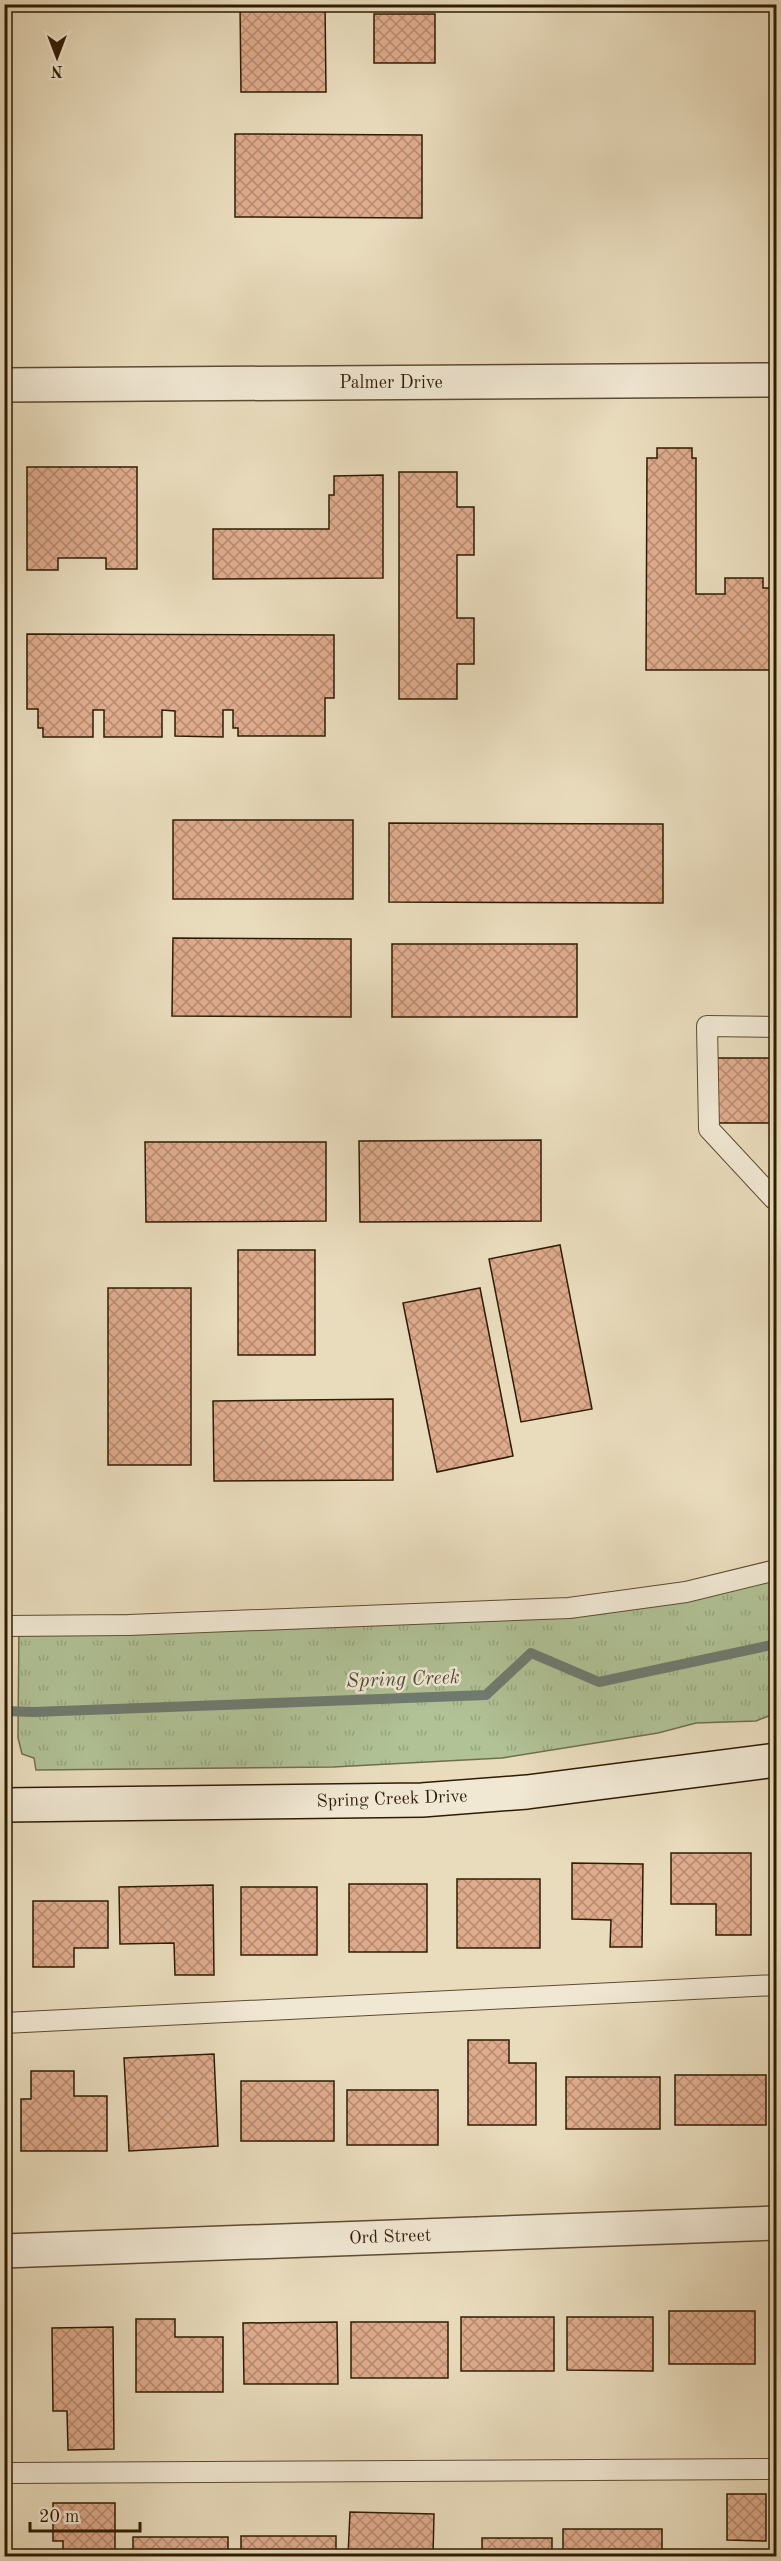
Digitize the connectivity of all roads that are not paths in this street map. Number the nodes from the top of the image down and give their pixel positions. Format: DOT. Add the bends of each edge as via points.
graph roads {
  1 [pos="777,380"];
  2 [pos="4,385"];
  3 [pos="777,1027"];
  4 [pos="774,1198"];
  5 [pos="777,1570"];
  6 [pos="4,1626"];
  7 [pos="777,1760"];
  8 [pos="4,1805"];
  9 [pos="777,1985"];
  10 [pos="4,2023"];
  11 [pos="777,2223"];
  12 [pos="4,2251"];
  13 [pos="777,2469"];
  14 [pos="4,2473"];
  1 -- 2 [label="street, Palmer Drive"];
  3 -- 4 [label="lane" via="707,1026 709,1129"];
  5 -- 6 [label="lane" via="686,1592 569,1608"];
  7 -- 8 [label="street, Spring Creek Drive" via="527,1792 422,1800"];
  9 -- 10 [label="lane"];
  11 -- 12 [label="street, Ord Street"];
  13 -- 14 [label="lane"];
}
